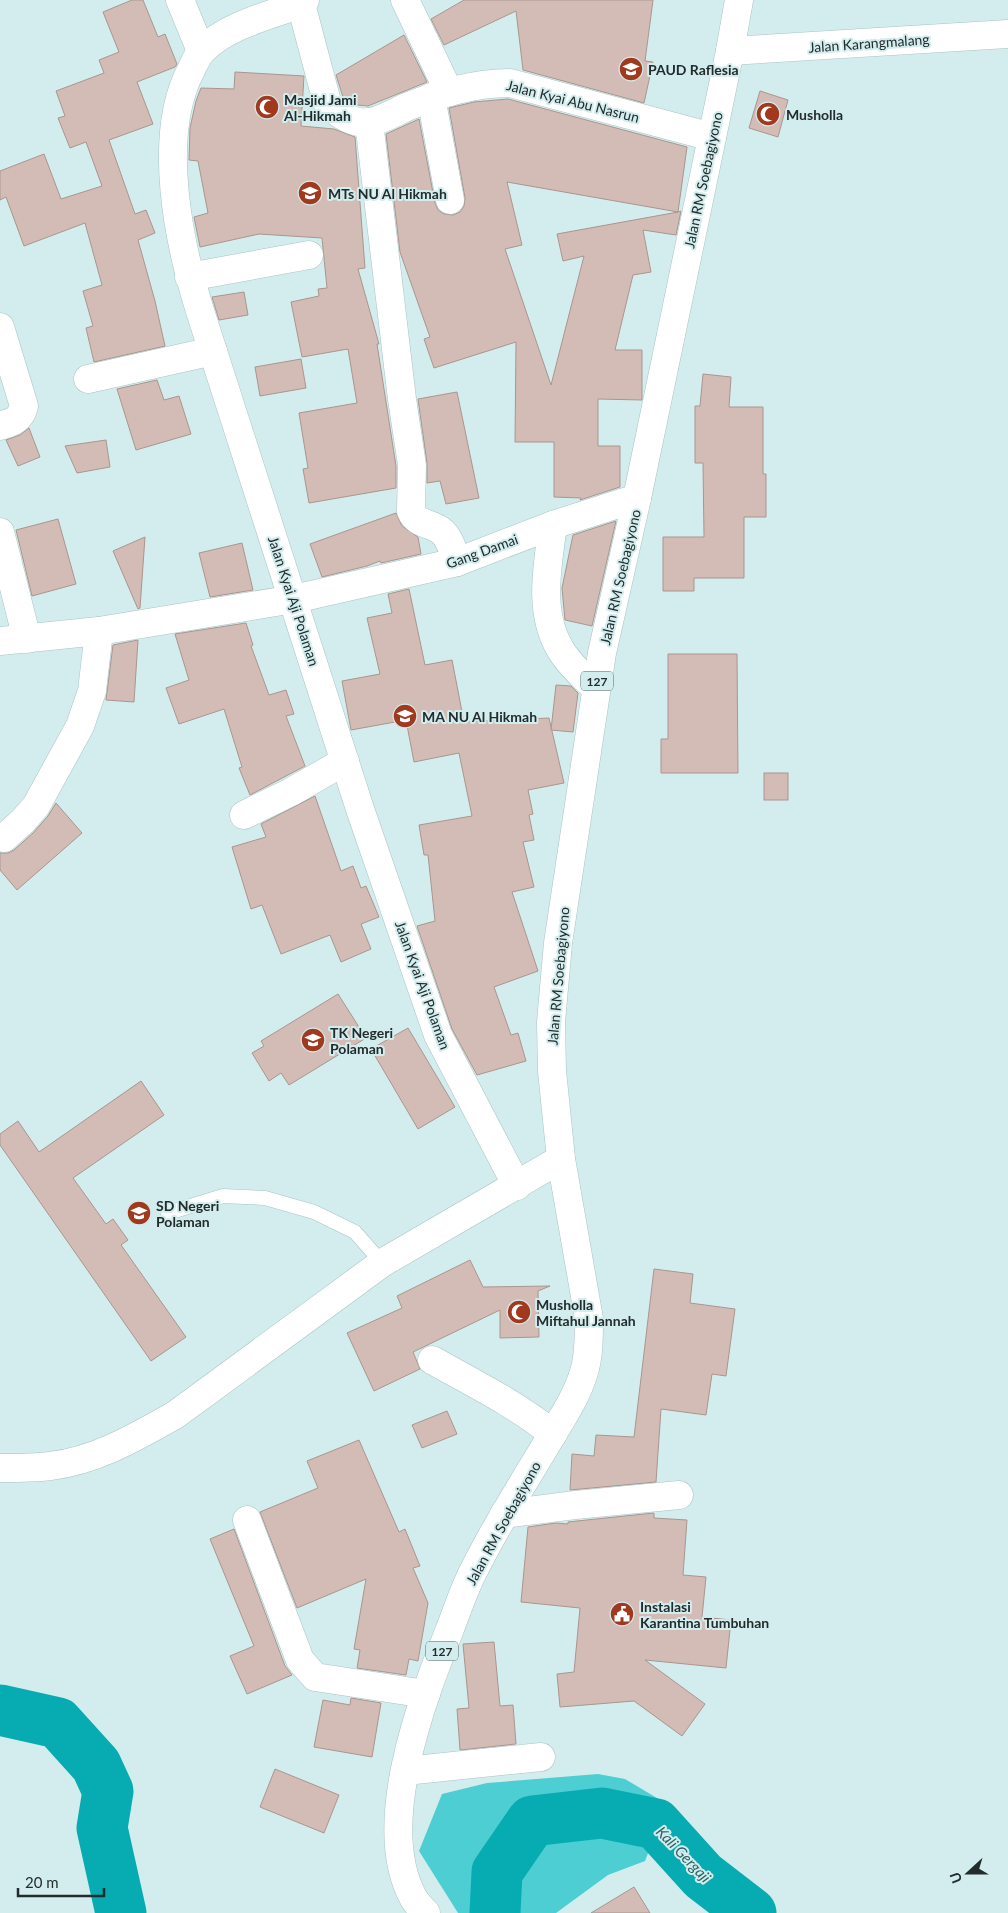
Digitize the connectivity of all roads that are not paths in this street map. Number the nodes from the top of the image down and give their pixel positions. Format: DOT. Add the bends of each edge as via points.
graph roads {
  1 [pos="180,0"];
  2 [pos="405,0"];
  3 [pos="739,0"];
  4 [pos="303,2"];
  5 [pos="1008,34"];
  6 [pos="201,51"];
  7 [pos="730,51"];
  8 [pos="440,94"];
  9 [pos="369,122"];
  10 [pos="712,137"];
  11 [pos="450,200"];
  12 [pos="308,255"];
  13 [pos="189,277"];
  14 [pos="0,327"];
  15 [pos="213,352"];
  16 [pos="88,379"];
  17 [pos="0,426"];
  18 [pos="637,498"];
  19 [pos="553,524"];
  20 [pos="0,532"];
  21 [pos="456,562"];
  22 [pos="294,598"];
  23 [pos="99,631"];
  24 [pos="27,639"];
  25 [pos="0,641"];
  26 [pos="596,689"];
  27 [pos="345,761"];
  28 [pos="244,814"];
  29 [pos="4,838"];
  30 [pos="561,1159"];
  31 [pos="517,1186"];
  32 [pos="168,1213"];
  33 [pos="382,1263"];
  34 [pos="432,1360"];
  35 [pos="553,1434"];
  36 [pos="0,1468"];
  37 [pos="679,1495"];
  38 [pos="504,1514"];
  39 [pos="247,1520"];
  40 [pos="426,1694"];
  41 [pos="540,1757"];
  42 [pos="405,1771"];
  43 [pos="426,1913"];
  1 -- 6 [label="street"];
  2 -- 8 [label="street"];
  3 -- 7 [label="street, Jalan RM Soebagiyono / 127"];
  4 -- 6 [label="street" via="245,24"];
  4 -- 9 [label="street" via="327,102 347,118"];
  5 -- 7 [label="street, Jalan Karangmalang"];
  6 -- 13 [label="street, Jalan Kyai Aji Polaman" via="185,80 174,136 173,173"];
  7 -- 10 [label="street, Jalan RM Soebagiyono / 127"];
  8 -- 9 [label="street, Jalan Kyai Abu Nasrun"];
  8 -- 10 [label="street, Jalan Kyai Abu Nasrun" via="482,84 510,83"];
  8 -- 11 [label="street"];
  9 -- 21 [label="street" via="412,465 411,511 420,522 446,536"];
  10 -- 18 [label="street, Jalan RM Soebagiyono / 127"];
  12 -- 13 [label="street"];
  13 -- 15 [label="street, Jalan Kyai Aji Polaman"];
  14 -- 17 [label="street" via="24,406 17,420"];
  15 -- 16 [label="street"];
  15 -- 22 [label="street, Jalan Kyai Aji Polaman"];
  18 -- 19 [label="street, Gang Damai"];
  18 -- 26 [label="street, Jalan RM Soebagiyono / 127"];
  19 -- 21 [label="street, Gang Damai"];
  19 -- 26 [label="street" via="546,608 552,632 564,655"];
  20 -- 24 [label="street"];
  21 -- 22 [label="street, Gang Damai"];
  22 -- 23 [label="street, Gang Damai"];
  22 -- 27 [label="street, Jalan Kyai Aji Polaman"];
  23 -- 24 [label="street, Gang Damai"];
  23 -- 29 [label="street" via="92,691 80,726 36,806"];
  24 -- 25 [label="street, Gang Damai"];
  26 -- 30 [label="street, Jalan RM Soebagiyono / 127" via="558,943 551,1022 552,1071"];
  27 -- 28 [label="street"];
  27 -- 31 [label="street, Jalan Kyai Aji Polaman" via="438,1035"];
  30 -- 31 [label="street"];
  30 -- 35 [label="street, Jalan RM Soebagiyono / 127" via="589,1319 589,1337 585,1370 569,1409"];
  31 -- 33 [label="street"];
  32 -- 33 [label="lane" via="223,1196 265,1198 314,1212 356,1232"];
  33 -- 36 [label="street" via="175,1416 115,1448 52,1466"];
  34 -- 35 [label="street" via="498,1397"];
  35 -- 38 [label="street, Jalan RM Soebagiyono / 127"];
  37 -- 38 [label="street"];
  38 -- 40 [label="street, Jalan RM Soebagiyono / 127" via="475,1568"];
  39 -- 40 [label="street" via="300,1660 315,1677"];
  40 -- 42 [label="street, Jalan RM Soebagiyono / 127"];
  41 -- 42 [label="street"];
  42 -- 43 [label="street, Jalan RM Soebagiyono / 127" via="399,1809 402,1866 414,1900"];
}
